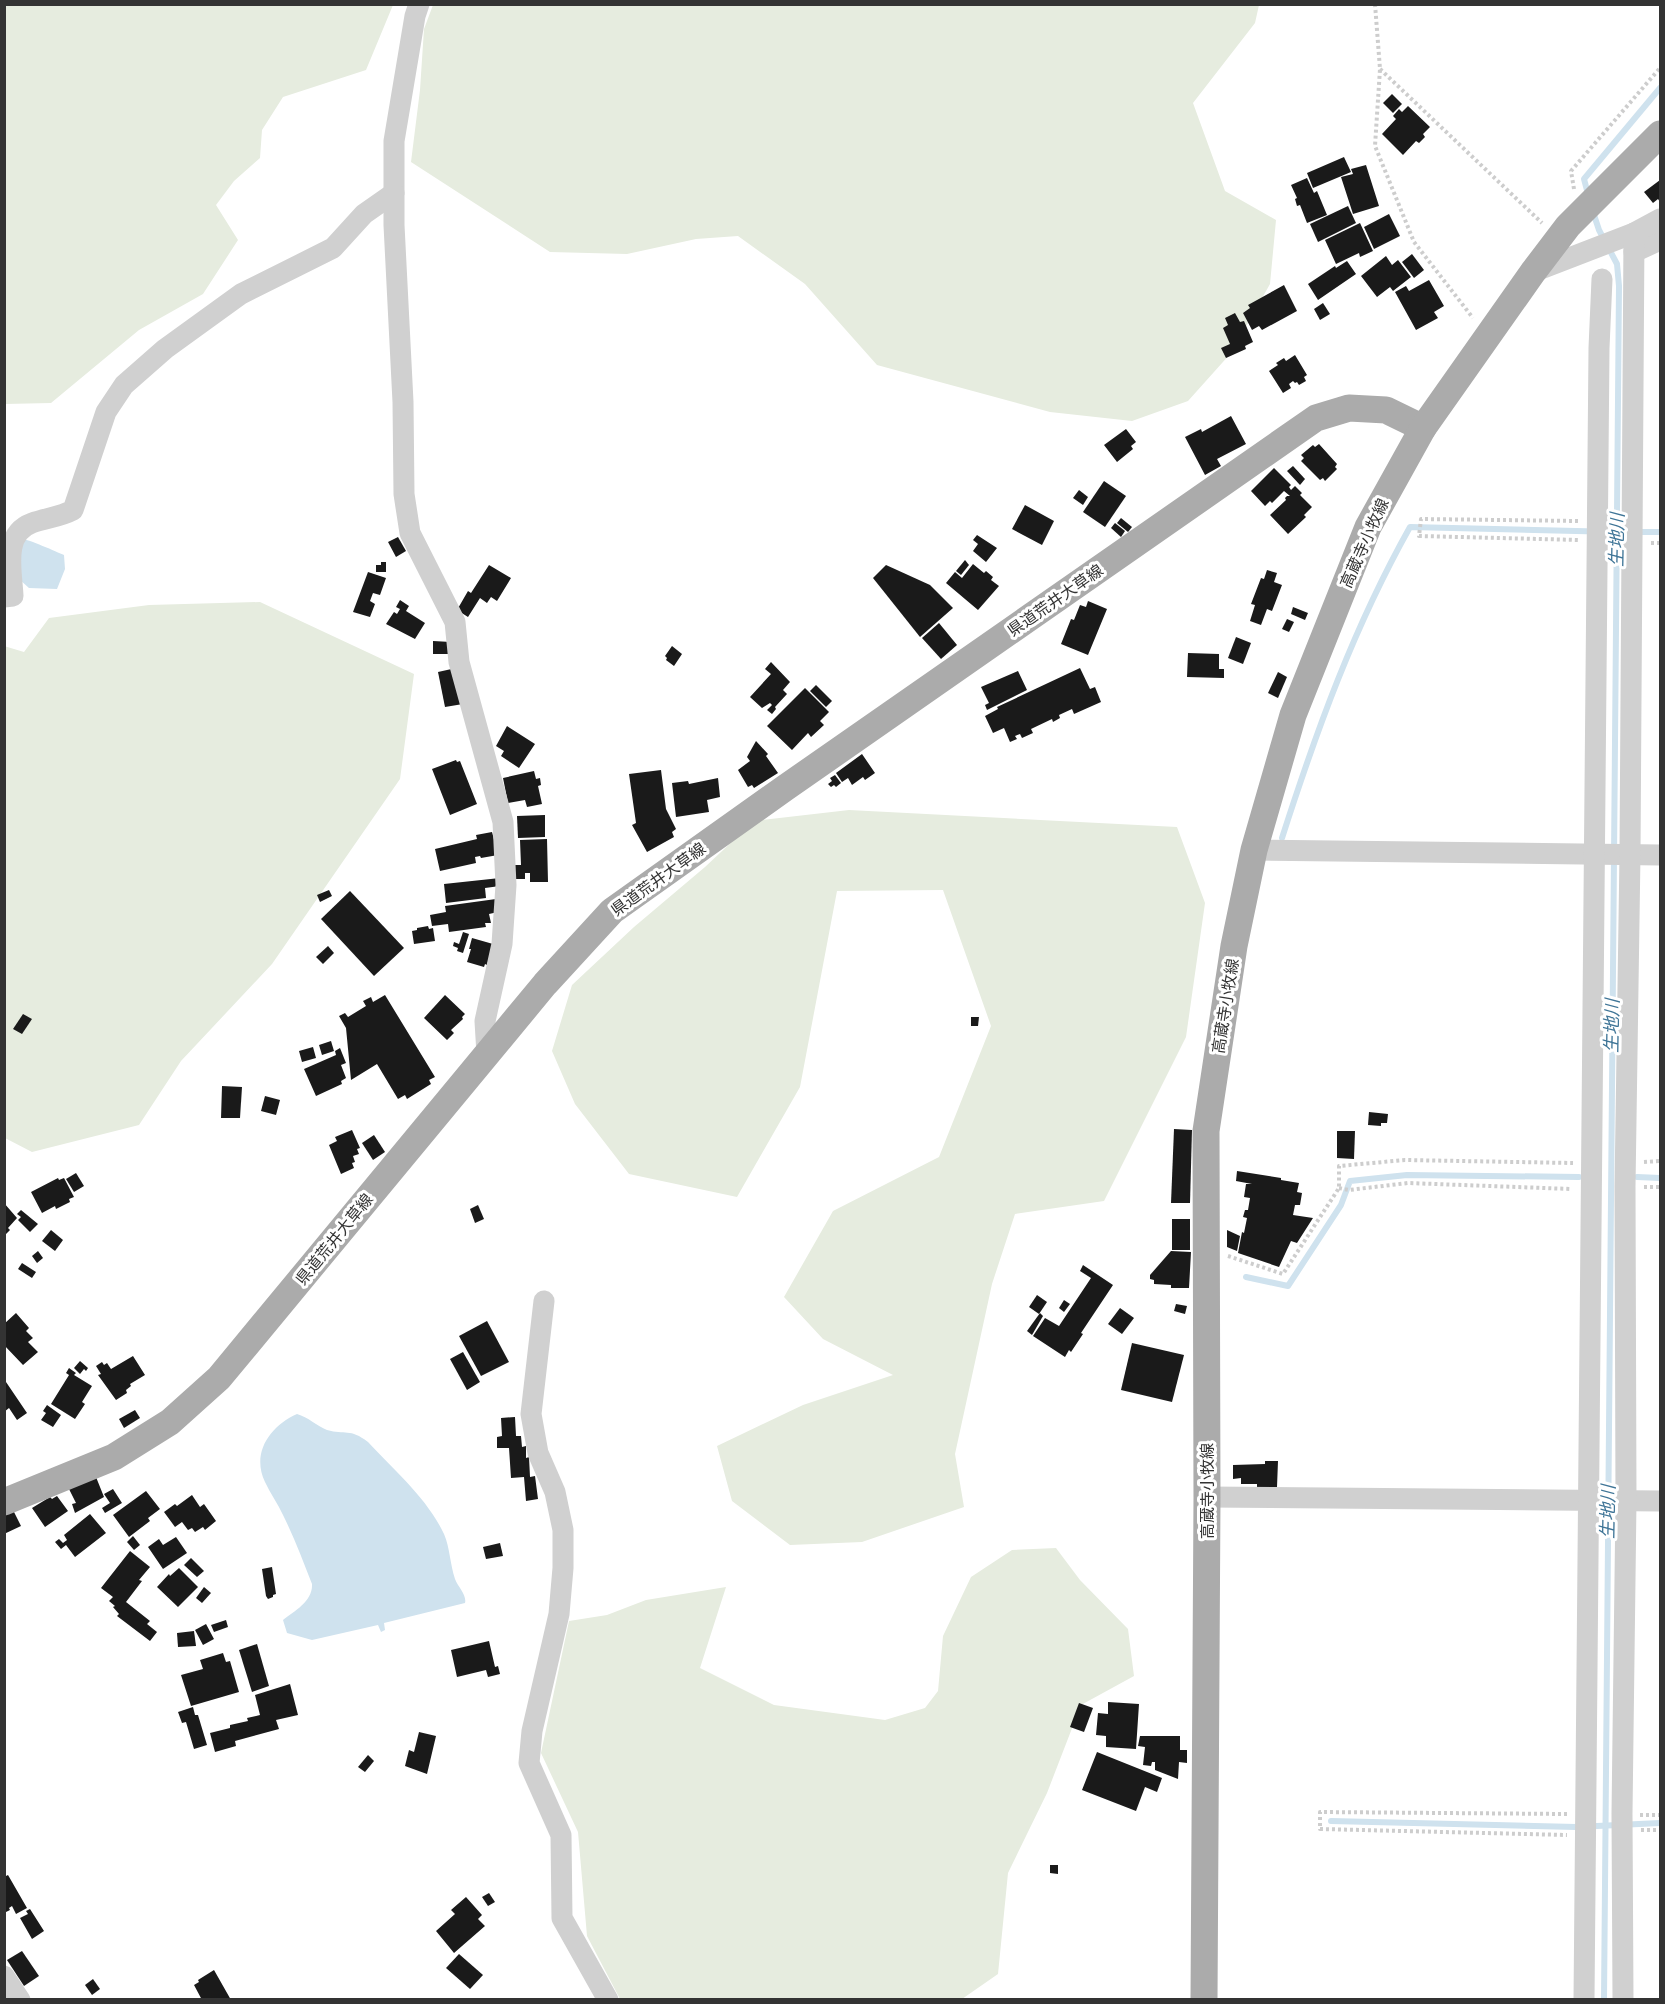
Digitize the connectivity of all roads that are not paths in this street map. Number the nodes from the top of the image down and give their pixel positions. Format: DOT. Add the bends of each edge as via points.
graph roads {
  1 [pos="419,4"];
  2 [pos="1660,134"];
  3 [pos="394,193"];
  4 [pos="1660,219"];
  5 [pos="1660,240"];
  6 [pos="1634,243"];
  7 [pos="1533,272"];
  8 [pos="1602,279"];
  9 [pos="1599,348"];
  10 [pos="1633,349"];
  11 [pos="1423,428"];
  12 [pos="4,597"];
  13 [pos="1254,850"];
  14 [pos="1594,854"];
  15 [pos="1630,854"];
  16 [pos="1660,855"];
  17 [pos="487,1054"];
  18 [pos="544,1301"];
  19 [pos="1207,1497"];
  20 [pos="1589,1500"];
  21 [pos="1626,1501"];
  22 [pos="1660,1501"];
  23 [pos="4,1502"];
  24 [pos="4,1976"];
  25 [pos="20,2000"];
  26 [pos="608,2000"];
  27 [pos="1204,2000"];
  28 [pos="1584,2000"];
  29 [pos="1623,2000"];
  1 -- 3 [label="street" via="394,141"];
  2 -- 7 [label="main road, 高蔵寺小牧線" via="1568,226"];
  3 -- 12 [label="street" via="364,214 333,248 241,294 165,349 124,385 106,412 73,510 30,524 15,536 11,546 13,596"];
  3 -- 17 [label="street" via="404,494 410,533 455,622 459,662 503,822 506,885 502,944 485,1021"];
  4 -- 6 [label="street"];
  5 -- 6 [label="street"];
  6 -- 7 [label="street"];
  6 -- 10 [label="street"];
  7 -- 11 [label="main road, 高蔵寺小牧線"];
  8 -- 9 [label="street"];
  9 -- 10 [label="street"];
  9 -- 14 [label="street"];
  10 -- 15 [label="street"];
  11 -- 13 [label="main road, 高蔵寺小牧線" via="1368,527 1293,715"];
  11 -- 17 [label="main road, 県道荒井大草線" via="1386,410 1349,408 1316,418 612,911"];
  13 -- 14 [label="street"];
  13 -- 19 [label="main road, 高蔵寺小牧線" via="1234,946 1206,1131"];
  14 -- 15 [label="street"];
  14 -- 20 [label="street"];
  15 -- 16 [label="street"];
  15 -- 21 [label="street"];
  17 -- 23 [label="main road, 県道荒井大草線" via="219,1378 170,1422 114,1457"];
  18 -- 26 [label="street" via="531,1414 538,1453 555,1492 563,1568 559,1614 532,1731 529,1763 561,1835 562,1918"];
  19 -- 20 [label="street"];
  19 -- 27 [label="main road, 高蔵寺小牧線"];
  20 -- 21 [label="street"];
  20 -- 28 [label="street"];
  21 -- 22 [label="street"];
  21 -- 29 [label="street"];
  24 -- 25 [label="street"];
}
